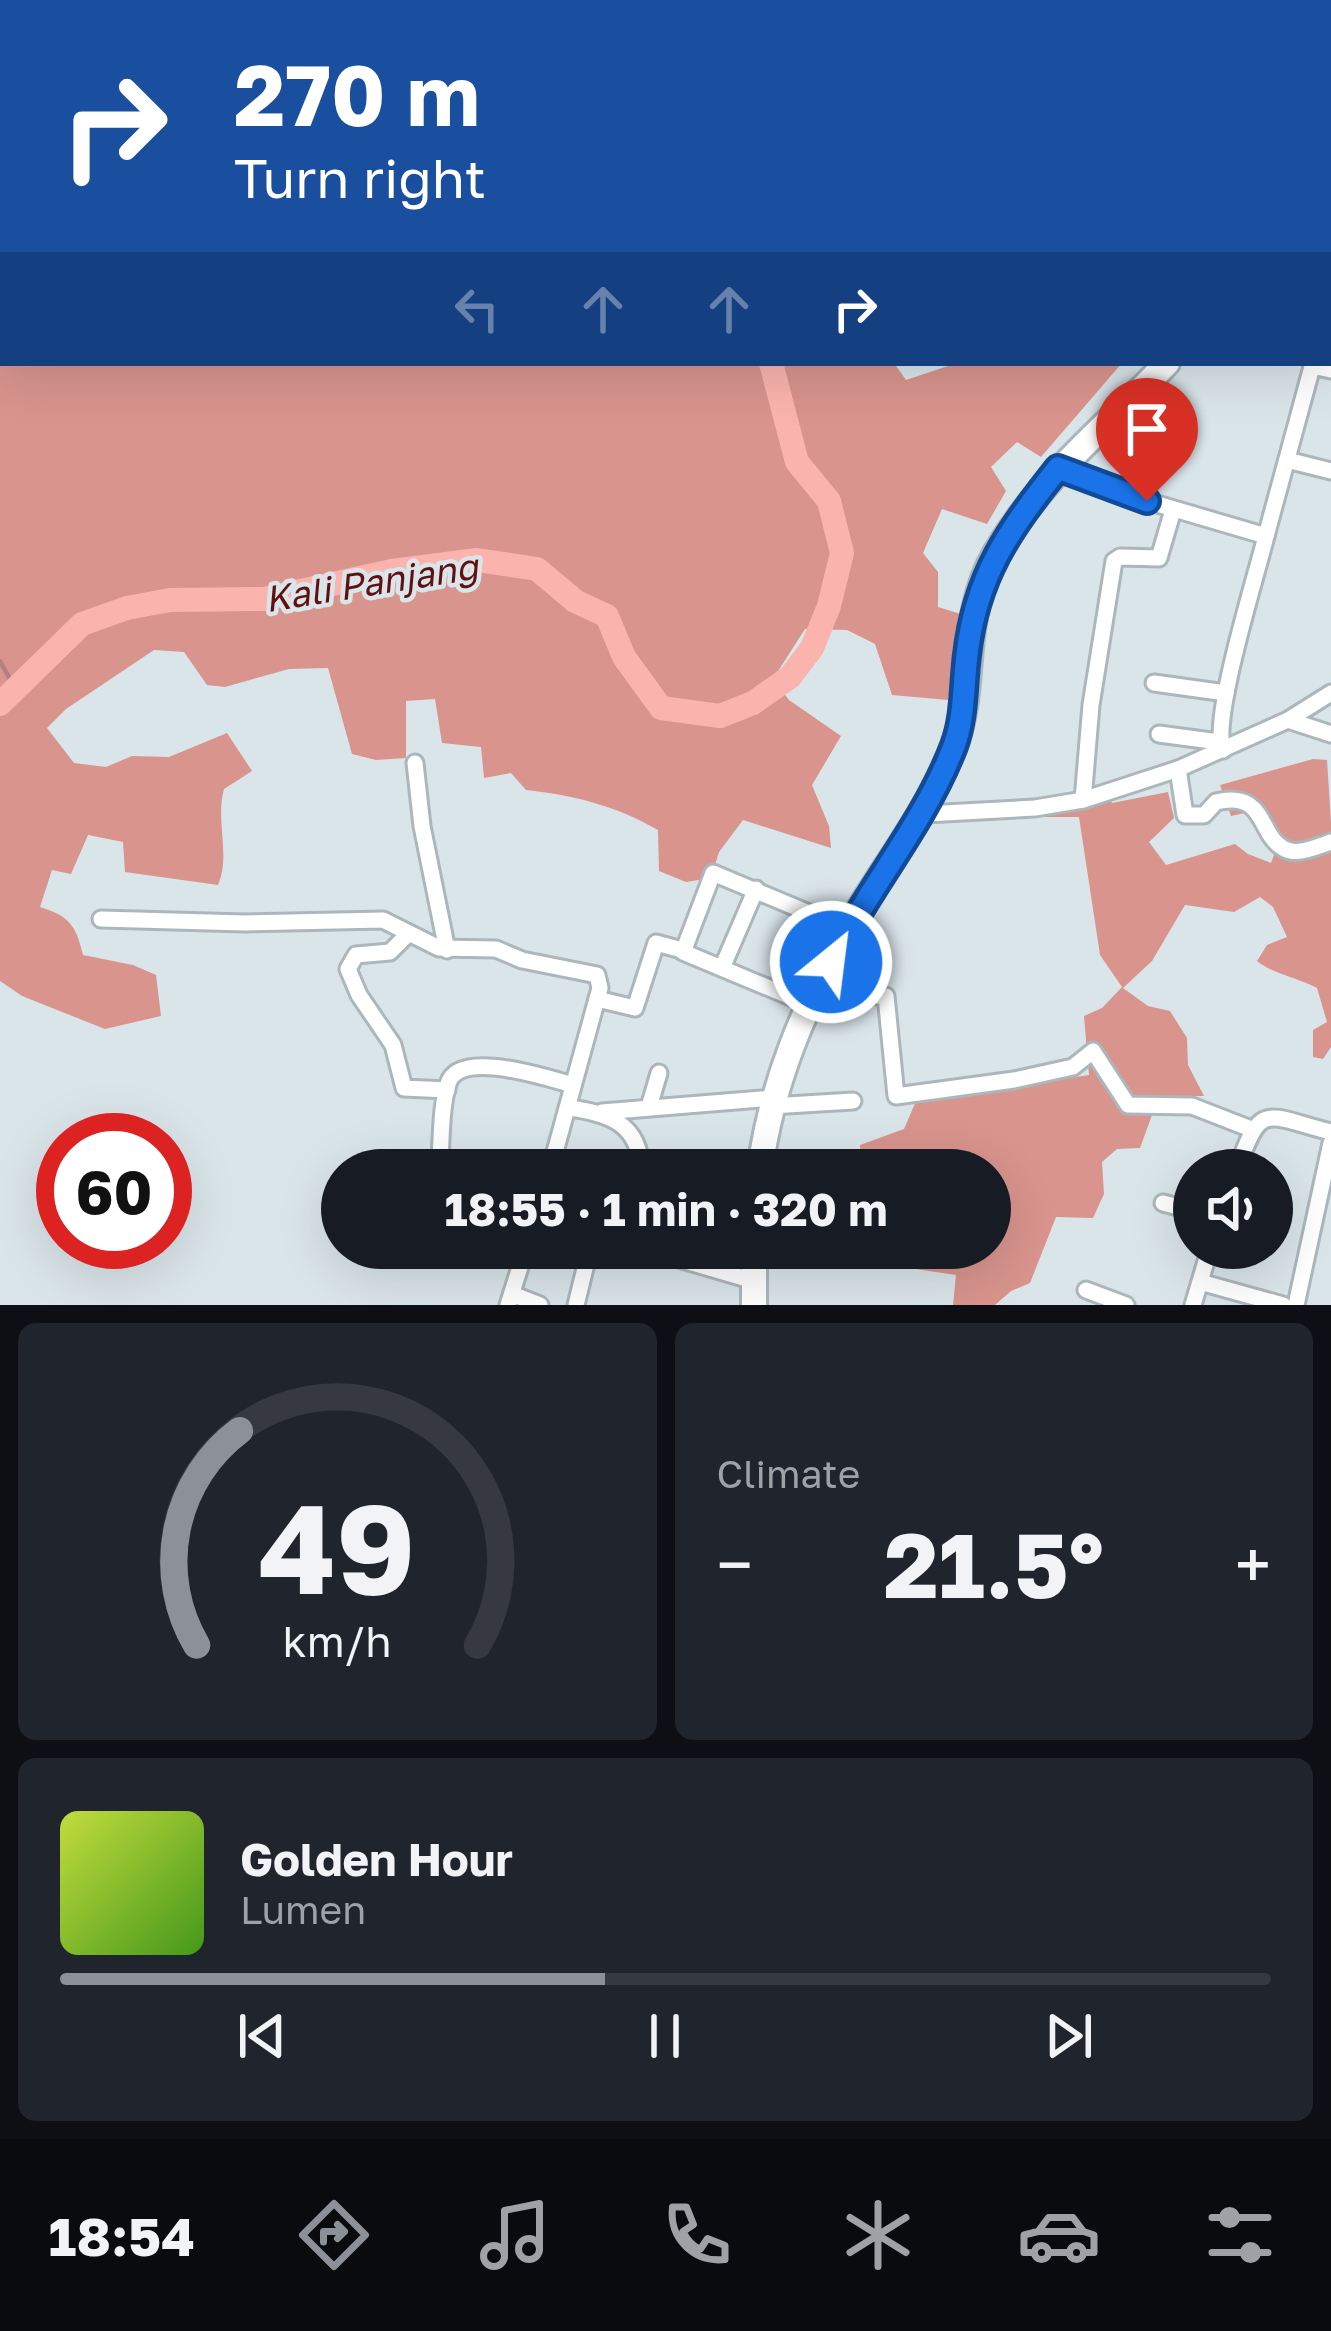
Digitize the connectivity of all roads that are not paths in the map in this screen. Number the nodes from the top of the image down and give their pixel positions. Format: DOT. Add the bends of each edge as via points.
graph roads {
  1 [pos="1164,366"];
  2 [pos="1312,366"];
  3 [pos="1287,460"];
  4 [pos="1058,468"];
  5 [pos="1331,471"];
  6 [pos="1173,510"];
  7 [pos="1266,536"];
  8 [pos="1154,683"];
  9 [pos="1226,693"];
  10 [pos="1331,693"];
  11 [pos="1288,720"];
  12 [pos="1159,734"];
  13 [pos="1331,734"];
  14 [pos="1221,746"];
  15 [pos="415,763"];
  16 [pos="1178,769"];
  17 [pos="1083,800"];
  18 [pos="916,825"];
  19 [pos="1331,842"];
  20 [pos="756,890"];
  21 [pos="101,919"];
  22 [pos="848,929"];
  23 [pos="407,935"];
  24 [pos="446,950"];
  25 [pos="682,950"];
  26 [pos="722,968"];
  27 [pos="597,999"];
  28 [pos="813,1001"];
  29 [pos="658,1073"];
  30 [pos="573,1085"];
  31 [pos="447,1090"];
  32 [pos="853,1101"];
  33 [pos="772,1102"];
  34 [pos="649,1107"];
  35 [pos="569,1108"];
  36 [pos="602,1112"];
  37 [pos="1251,1129"];
  38 [pos="1331,1132"];
  39 [pos="1331,1143"];
  40 [pos="442,1149"];
  41 [pos="556,1149"];
  42 [pos="638,1149"];
  43 [pos="764,1149"];
  44 [pos="1244,1149"];
  45 [pos="1163,1204"];
  46 [pos="1173,1206"];
  47 [pos="519,1269"];
  48 [pos="585,1269"];
  49 [pos="694,1269"];
  50 [pos="1204,1269"];
  51 [pos="1200,1282"];
  52 [pos="1086,1290"];
  53 [pos="754,1293"];
  54 [pos="510,1299"];
  55 [pos="540,1305"];
  56 [pos="576,1305"];
  57 [pos="1126,1305"];
  58 [pos="1193,1305"];
  59 [pos="1282,1305"];
  60 [pos="1296,1305"];
  1 -- 4 [label="main road"];
  2 -- 3 [label="street"];
  3 -- 5 [label="street"];
  3 -- 7 [label="street"];
  4 -- 6 [label="street"];
  4 -- 18 [label="main road" via="989,566 973,619 957,738"];
  6 -- 7 [label="street"];
  6 -- 17 [label="street" via="1159,558 1114,560"];
  7 -- 9 [label="street"];
  8 -- 9 [label="street"];
  9 -- 14 [label="street"];
  10 -- 11 [label="street"];
  11 -- 13 [label="street"];
  11 -- 14 [label="street"];
  12 -- 14 [label="street"];
  14 -- 16 [label="street"];
  15 -- 24 [label="street"];
  16 -- 17 [label="street"];
  16 -- 19 [label="street" via="1185,815 1231,800 1259,814 1286,850"];
  17 -- 18 [label="street" via="926,814"];
  18 -- 22 [label="main road"];
  20 -- 22 [label="street"];
  20 -- 25 [label="street" via="714,872"];
  20 -- 26 [label="street"];
  21 -- 23 [label="street" via="374,919"];
  22 -- 28 [label="main road"];
  23 -- 24 [label="street"];
  23 -- 31 [label="street" via="390,952 356,955 348,969 393,1045 404,1088"];
  24 -- 27 [label="street" via="496,949 593,973 601,983"];
  25 -- 26 [label="street"];
  25 -- 27 [label="street" via="656,943 637,1007"];
  26 -- 28 [label="street"];
  27 -- 30 [label="street"];
  28 -- 33 [label="main road"];
  28 -- 37 [label="street" via="886,996 896,1096 1073,1067 1093,1052 1128,1106 1192,1106"];
  29 -- 34 [label="street"];
  30 -- 31 [label="street" via="478,1066 454,1074"];
  30 -- 35 [label="street"];
  31 -- 40 [label="street"];
  32 -- 33 [label="street"];
  33 -- 34 [label="street"];
  33 -- 43 [label="main road"];
  34 -- 36 [label="street"];
  35 -- 36 [label="street"];
  35 -- 41 [label="street"];
  36 -- 42 [label="street" via="631,1133"];
  37 -- 38 [label="street" via="1274,1118"];
  37 -- 44 [label="street"];
  39 -- 60 [label="street"];
  45 -- 46 [label="street"];
  47 -- 54 [label="street"];
  48 -- 56 [label="street"];
  49 -- 53 [label="street"];
  50 -- 51 [label="street"];
  51 -- 58 [label="street"];
  51 -- 59 [label="street"];
  52 -- 57 [label="street"];
  54 -- 55 [label="street"];
}
